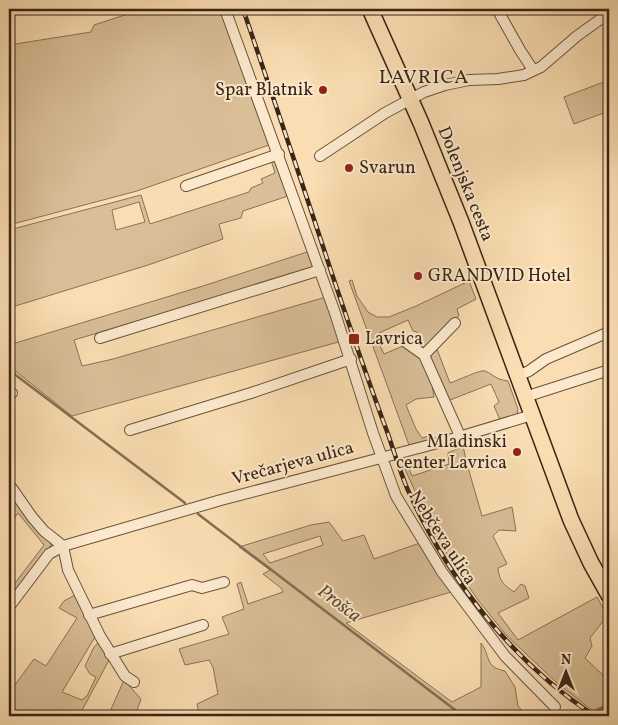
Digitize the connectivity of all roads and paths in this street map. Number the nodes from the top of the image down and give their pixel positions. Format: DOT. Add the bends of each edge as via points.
graph roads {
  1 [pos="226,9"];
  2 [pos="370,9"];
  3 [pos="497,9"];
  4 [pos="608,16"];
  5 [pos="533,70"];
  6 [pos="410,100"];
  7 [pos="279,154"];
  8 [pos="320,156"];
  9 [pos="186,186"];
  10 [pos="320,270"];
  11 [pos="455,324"];
  12 [pos="609,332"];
  13 [pos="100,338"];
  14 [pos="407,343"];
  15 [pos="424,355"];
  16 [pos="351,359"];
  17 [pos="609,370"];
  18 [pos="518,376"];
  19 [pos="525,397"];
  20 [pos="532,415"];
  21 [pos="130,430"];
  22 [pos="460,436"];
  23 [pos="381,458"];
  24 [pos="9,484"];
  25 [pos="62,546"];
  26 [pos="224,582"];
  27 [pos="609,596"];
  28 [pos="9,607"];
  29 [pos="89,615"];
  30 [pos="203,625"];
  31 [pos="110,654"];
  32 [pos="134,682"];
  33 [pos="556,707"];
  1 -- 7 [label="street, Nebčeva ulica"];
  2 -- 6 [label="main road, Dolenjska cesta"];
  3 -- 5 [label="street"];
  4 -- 5 [label="street"];
  5 -- 6 [label="street" via="512,78 446,85"];
  6 -- 8 [label="street"];
  6 -- 18 [label="main road, Dolenjska cesta" via="469,242"];
  7 -- 9 [label="street"];
  7 -- 10 [label="street, Nebčeva ulica"];
  10 -- 13 [label="street"];
  10 -- 16 [label="street, Nebčeva ulica"];
  11 -- 15 [label="street"];
  12 -- 18 [label="street" via="546,359"];
  14 -- 15 [label="street"];
  15 -- 22 [label="street"];
  16 -- 21 [label="street"];
  16 -- 23 [label="street, Nebčeva ulica"];
  17 -- 19 [label="street"];
  18 -- 19 [label="main road, Dolenjska cesta"];
  19 -- 20 [label="main road, Dolenjska cesta"];
  20 -- 22 [label="street, Vrečarjeva ulica"];
  20 -- 27 [label="main road, Dolenjska cesta" via="571,520"];
  22 -- 23 [label="street, Vrečarjeva ulica"];
  23 -- 25 [label="street, Vrečarjeva ulica"];
  23 -- 33 [label="street, Nebčeva ulica" via="396,496 442,572 505,656"];
  24 -- 25 [label="street" via="32,517"];
  25 -- 28 [label="street, Vrečarjeva ulica" via="49,554"];
  25 -- 29 [label="street" via="68,570"];
  26 -- 29 [label="street" via="202,588 192,585"];
  29 -- 31 [label="street"];
  30 -- 31 [label="street"];
  31 -- 32 [label="street" via="125,676"];
}
